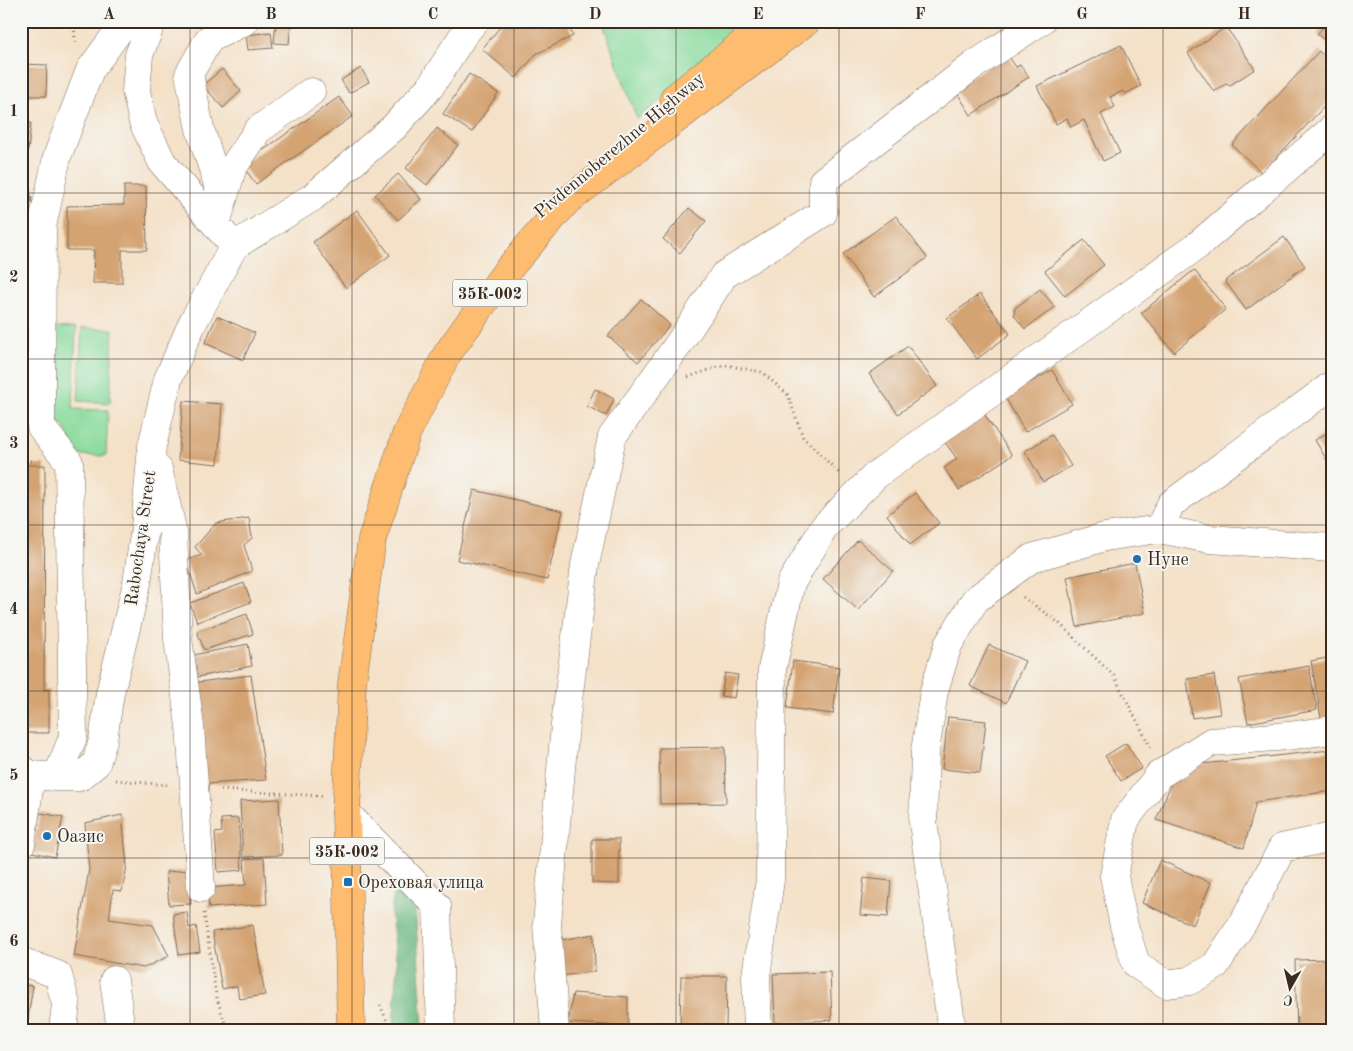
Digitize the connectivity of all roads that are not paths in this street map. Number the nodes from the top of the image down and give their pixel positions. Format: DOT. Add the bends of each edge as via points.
graph roads {
  1 [pos="126,21"];
  2 [pos="152,21"];
  3 [pos="245,21"];
  4 [pos="475,21"];
  5 [pos="771,21"];
  6 [pos="806,21"];
  7 [pos="1042,21"];
  8 [pos="311,92"];
  9 [pos="1332,129"];
  10 [pos="219,212"];
  11 [pos="32,228"];
  12 [pos="234,246"];
  13 [pos="1332,385"];
  14 [pos="152,446"];
  15 [pos="1158,529"];
  16 [pos="1332,548"];
  17 [pos="1332,730"];
  18 [pos="36,774"];
  19 [pos="346,813"];
  20 [pos="1332,837"];
  21 [pos="21,844"];
  22 [pos="201,888"];
  23 [pos="21,961"];
  24 [pos="114,980"];
  25 [pos="63,1030"];
  26 [pos="121,1030"];
  27 [pos="335,1030"];
  28 [pos="351,1030"];
  29 [pos="441,1030"];
  30 [pos="555,1030"];
  31 [pos="758,1030"];
  32 [pos="952,1030"];
  1 -- 11 [label="street" via="90,70"];
  2 -- 10 [label="street" via="139,55 136,91 143,122 162,162"];
  3 -- 10 [label="street" via="209,40 189,74"];
  4 -- 12 [label="street" via="430,87 394,127 313,197"];
  5 -- 27 [label="highway, Pivdennoberezhne Highway" via="534,212 418,369 353,542 332,731"];
  6 -- 19 [label="highway, Pivdennoberezhne Highway / 35К-002" via="567,201 505,273 447,354 407,432 372,539 352,683"];
  7 -- 30 [label="street" via="974,65 823,181 822,213 724,275 612,437 585,565 565,725 547,924"];
  8 -- 10 [label="street" via="258,130 232,169"];
  9 -- 31 [label="street" via="1198,245 876,475 825,526 791,583 772,669 770,880 756,976"];
  10 -- 12 [label="street"];
  11 -- 18 [label="street" via="41,427 69,462 73,737"];
  12 -- 14 [label="street, Rabochaya Street" via="192,324 168,379"];
  13 -- 15 [label="street" via="1171,504"];
  14 -- 18 [label="street, Rabochaya Street" via="137,583 110,693 104,740 96,764 80,777"];
  14 -- 22 [label="street" via="173,533 178,639 196,788"];
  15 -- 16 [label="street" via="1210,539"];
  15 -- 32 [label="street" via="1106,537 1032,558 974,600 948,645 934,691 925,752 923,822"];
  17 -- 20 [label="street" via="1212,742 1159,775 1125,820 1114,876 1136,964 1166,984 1189,981 1215,966 1246,918 1282,848"];
  18 -- 21 [label="street"];
  19 -- 28 [label="highway, Pivdennoberezhne Highway / 35К-002"];
  19 -- 29 [label="street" via="437,906"];
  23 -- 25 [label="street" via="58,974 66,1004"];
  24 -- 26 [label="street"];
}
